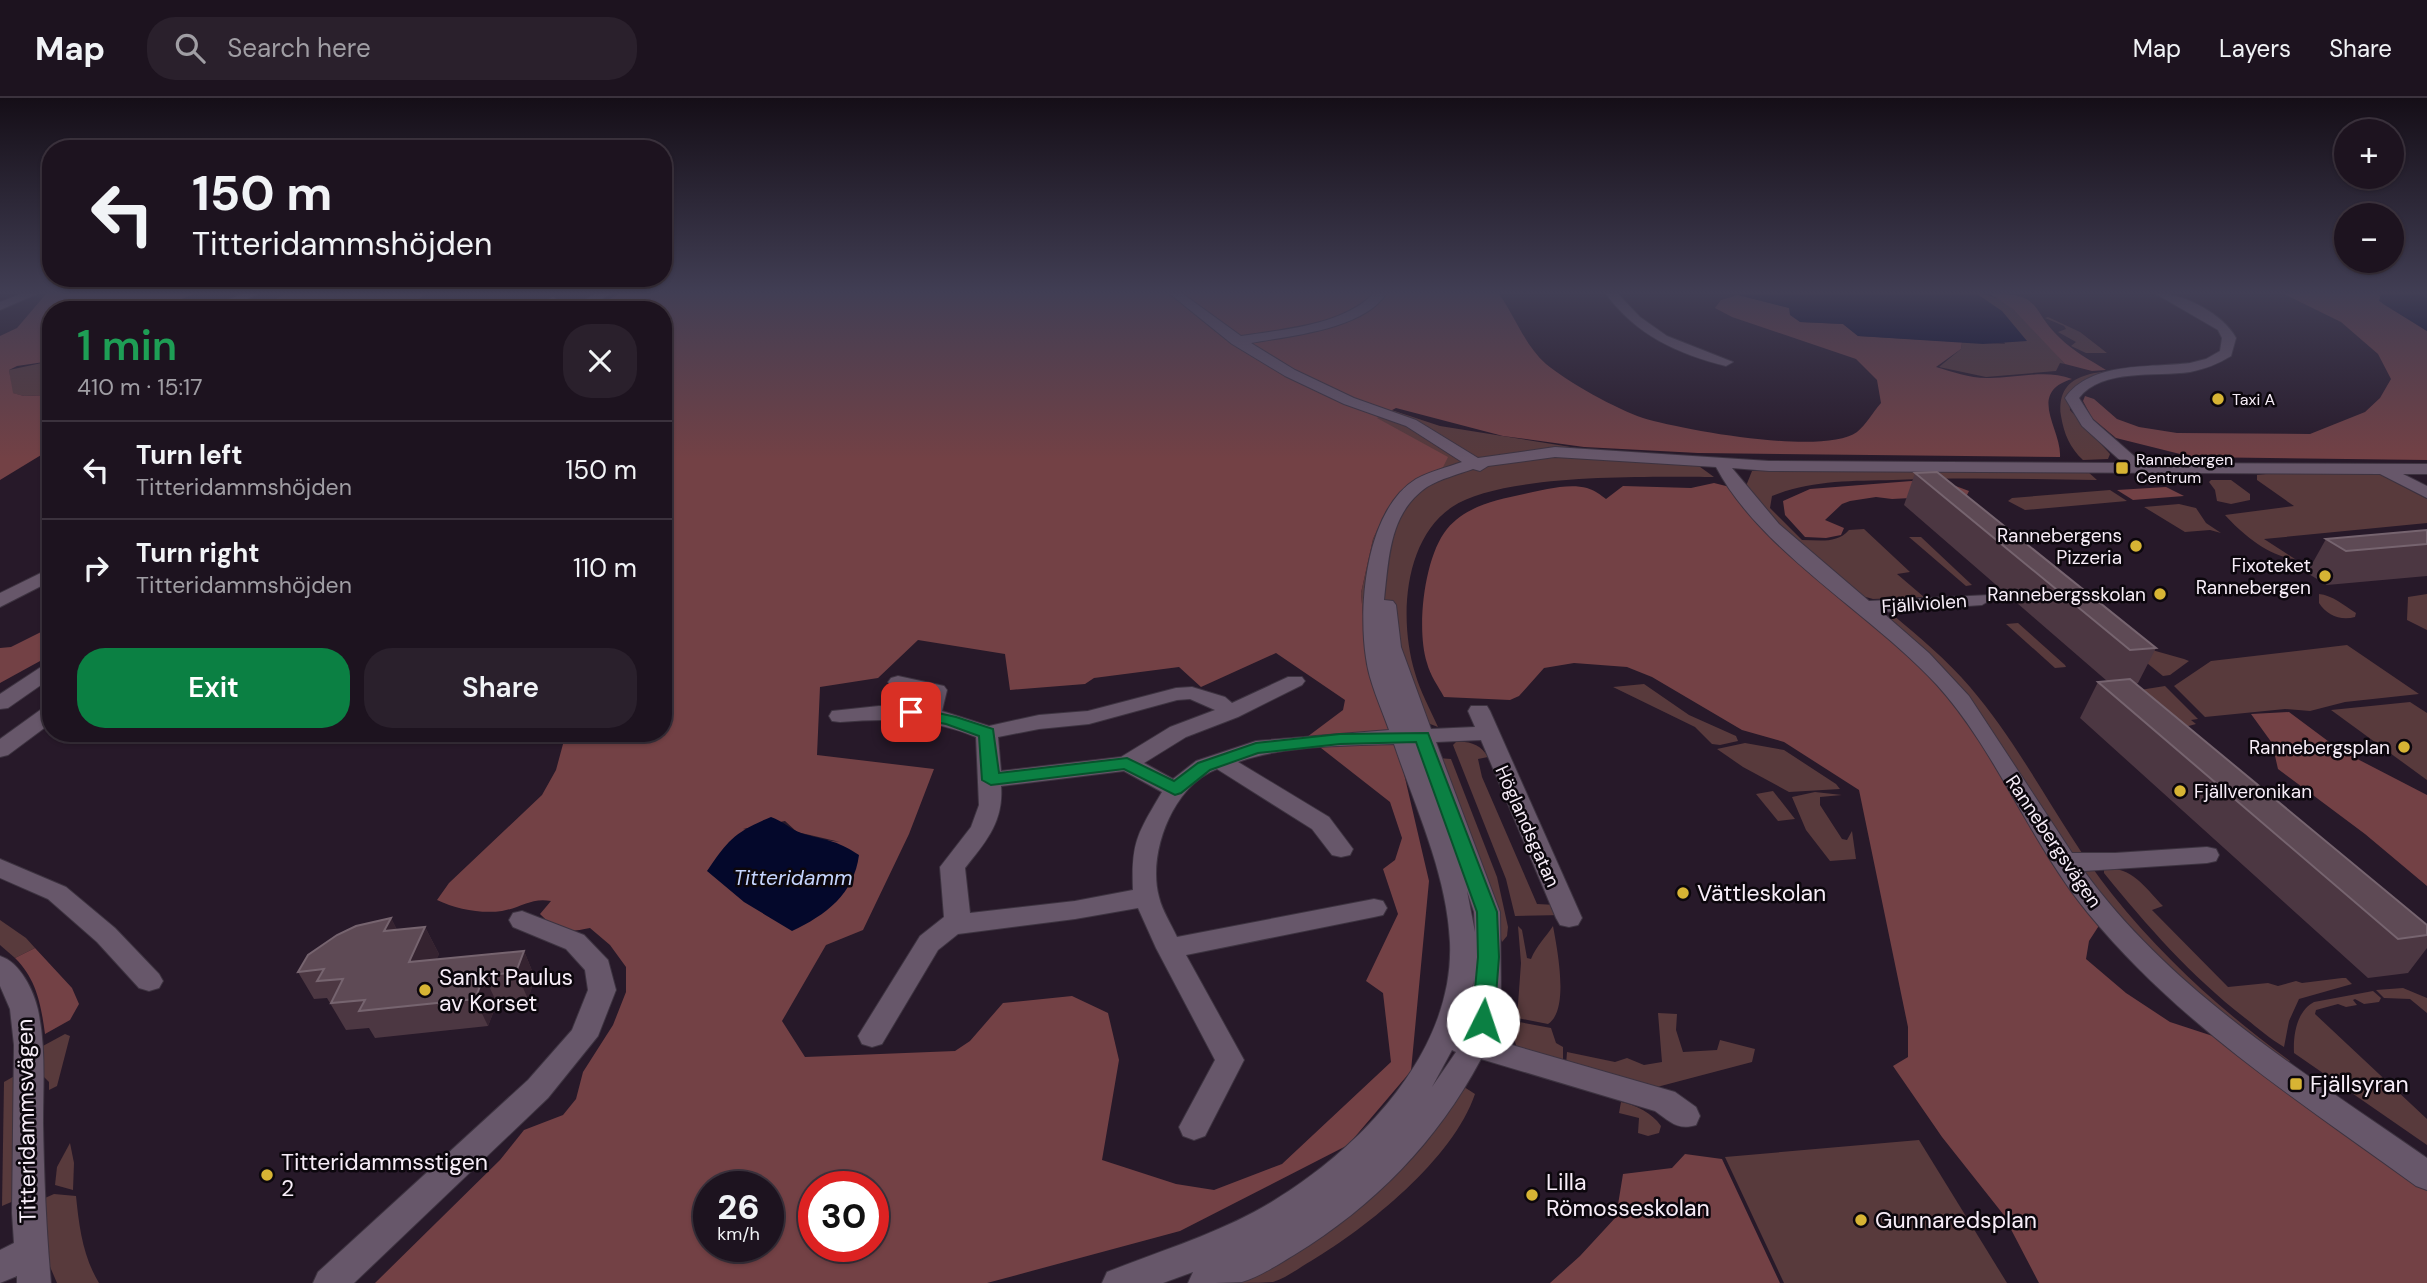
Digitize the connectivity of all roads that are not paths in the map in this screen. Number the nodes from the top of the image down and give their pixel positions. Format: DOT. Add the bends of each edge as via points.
graph roads {
  1 [pos="1251,349"];
  2 [pos="1687,349"];
  3 [pos="2227,349"];
  4 [pos="1726,362"];
  5 [pos="1722,464"];
  6 [pos="1478,466"];
  7 [pos="2138,468"];
  8 [pos="2382,468"];
  9 [pos="2427,469"];
  10 [pos="2427,493"];
  11 [pos="42,578"];
  12 [pos="1982,599"];
  13 [pos="0,601"];
  14 [pos="1867,607"];
  15 [pos="42,675"];
  16 [pos="1295,681"];
  17 [pos="898,682"];
  18 [pos="0,704"];
  19 [pos="1230,712"];
  20 [pos="929,715"];
  21 [pos="840,716"];
  22 [pos="42,720"];
  23 [pos="987,733"];
  24 [pos="1413,736"];
  25 [pos="0,750"];
  26 [pos="1221,761"];
  27 [pos="1127,764"];
  28 [pos="991,780"];
  29 [pos="1175,789"];
  30 [pos="1341,849"];
  31 [pos="2207,855"];
  32 [pos="2066,862"];
  33 [pos="0,868"];
  34 [pos="1146,897"];
  35 [pos="1374,908"];
  36 [pos="1569,918"];
  37 [pos="522,920"];
  38 [pos="958,923"];
  39 [pos="1169,948"];
  40 [pos="0,966"];
  41 [pos="149,981"];
  42 [pos="872,1036"];
  43 [pos="1445,1036"];
  44 [pos="1474,1046"];
  45 [pos="1685,1116"];
  46 [pos="1194,1127"];
  47 [pos="2427,1176"];
  48 [pos="0,1267"];
  49 [pos="32,1268"];
  50 [pos="330,1283"];
  51 [pos="1119,1283"];
  52 [pos="1205,1283"];
  1 -- 6 [label="street" via="1311,384 1420,428"];
  2 -- 4 [label="street"];
  3 -- 7 [label="street" via="2206,364 2091,380 2074,391 2072,398 2087,423"];
  5 -- 6 [label="street" via="1610,456"];
  5 -- 7 [label="street"];
  5 -- 14 [label="street, Rannebergsvägen" via="1772,528"];
  6 -- 24 [label="street" via="1420,499 1404,520 1389,559 1387,626"];
  7 -- 8 [label="street"];
  8 -- 9 [label="street"];
  8 -- 10 [label="street"];
  11 -- 13 [label="street"];
  12 -- 14 [label="street, Fjällviolen"];
  14 -- 32 [label="street, Rannebergsvägen" via="1946,682"];
  15 -- 18 [label="street"];
  16 -- 19 [label="street"];
  17 -- 20 [label="street" via="937,690"];
  19 -- 23 [label="street" via="1192,693 1176,694 1090,717"];
  19 -- 27 [label="street" via="1178,732"];
  20 -- 21 [label="street" via="893,710"];
  20 -- 23 [label="street"];
  22 -- 25 [label="street"];
  23 -- 28 [label="street"];
  24 -- 26 [label="street, Höglandsgatan" via="1256,748"];
  24 -- 36 [label="street, Höglandsgatan" via="1483,722"];
  24 -- 43 [label="street" via="1452,879 1463,941 1462,975"];
  24 -- 44 [label="street" via="1487,912 1483,1021"];
  26 -- 29 [label="street, Höglandsgatan" via="1204,766"];
  26 -- 30 [label="street" via="1312,816 1330,830"];
  27 -- 28 [label="street"];
  27 -- 29 [label="street"];
  28 -- 38 [label="street" via="991,805 982,830 952,867"];
  29 -- 34 [label="street, Höglandsgatan" via="1149,836 1144,860"];
  31 -- 32 [label="street"];
  32 -- 47 [label="street, Rannebergsvägen" via="2123,936 2200,1013"];
  33 -- 41 [label="street" via="57,893"];
  34 -- 38 [label="street"];
  34 -- 39 [label="street"];
  35 -- 39 [label="street"];
  37 -- 50 [label="street" via="575,942 598,967 602,990 584,1036 538,1088"];
  38 -- 42 [label="street" via="929,943"];
  39 -- 46 [label="street" via="1230,1060"];
  40 -- 49 [label="street, Titteridammsvägen" via="17,989 28,1045"];
  43 -- 44 [label="street"];
  43 -- 51 [label="street" via="1415,1091 1389,1125 1326,1184 1266,1222 1198,1255"];
  44 -- 45 [label="street" via="1664,1101"];
  44 -- 52 [label="street" via="1429,1119 1378,1176 1300,1236"];
  48 -- 49 [label="street"];
}
